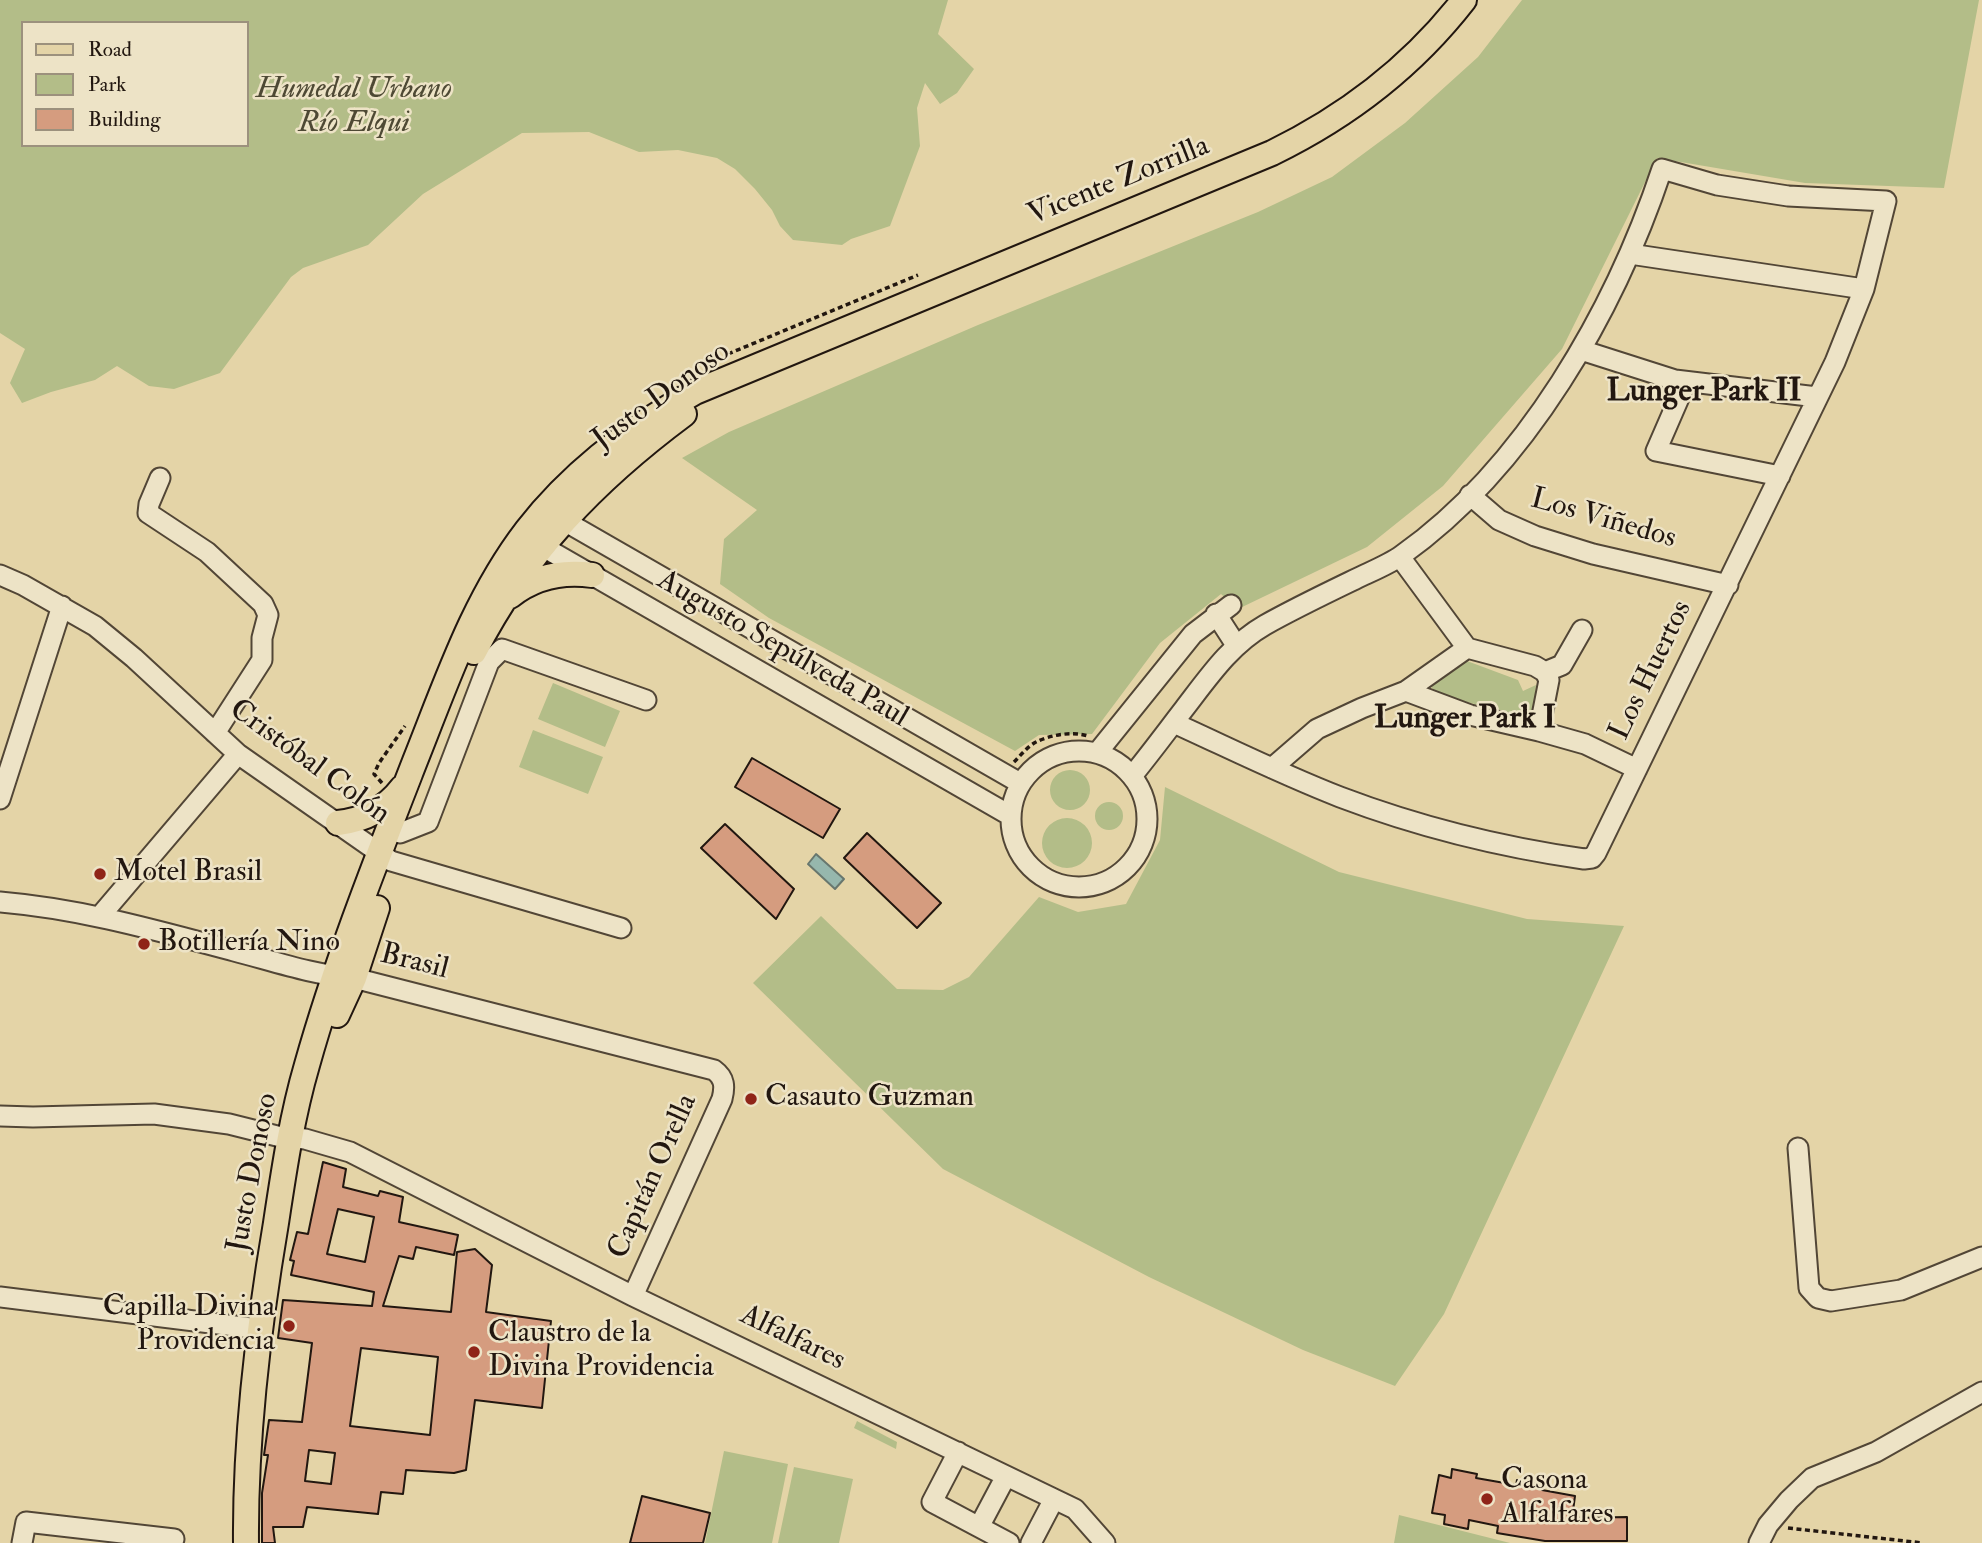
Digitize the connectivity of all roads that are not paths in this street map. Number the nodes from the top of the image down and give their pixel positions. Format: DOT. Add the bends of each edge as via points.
graph roads {
  1 [pos="1464,0"];
  2 [pos="1630,254"];
  3 [pos="1864,289"];
  4 [pos="1581,351"];
  5 [pos="761,363"];
  6 [pos="1686,382"];
  7 [pos="1817,397"];
  8 [pos="1780,476"];
  9 [pos="160,478"];
  10 [pos="1470,495"];
  11 [pos="554,515"];
  12 [pos="533,541"];
  13 [pos="1400,557"];
  14 [pos="0,575"];
  15 [pos="592,575"];
  16 [pos="1728,585"];
  17 [pos="698,598"];
  18 [pos="502,603"];
  19 [pos="62,606"];
  20 [pos="681,626"];
  21 [pos="1581,630"];
  22 [pos="1236,645"];
  23 [pos="1467,648"];
  24 [pos="1545,672"];
  25 [pos="1406,691"];
  26 [pos="646,700"];
  27 [pos="1174,723"];
  28 [pos="1539,731"];
  29 [pos="215,733"];
  30 [pos="1096,746"];
  31 [pos="238,754"];
  32 [pos="1272,768"];
  33 [pos="1637,769"];
  34 [pos="411,772"];
  35 [pos="1132,776"];
  36 [pos="1020,783"];
  37 [pos="0,799"];
  38 [pos="1011,816"];
  39 [pos="338,823"];
  40 [pos="400,833"];
  41 [pos="386,857"];
  42 [pos="0,902"];
  43 [pos="101,915"];
  44 [pos="621,928"];
  45 [pos="345,978"];
  46 [pos="724,1082"];
  47 [pos="0,1116"];
  48 [pos="290,1137"];
  49 [pos="1798,1148"];
  50 [pos="1982,1256"];
  51 [pos="634,1296"];
  52 [pos="0,1297"];
  53 [pos="259,1329"];
  54 [pos="1982,1392"];
  55 [pos="958,1452"];
  56 [pos="1006,1476"];
  57 [pos="1054,1499"];
  58 [pos="979,1527"];
  59 [pos="1764,1534"];
  60 [pos="1087,1535"];
  61 [pos="174,1539"];
  62 [pos="22,1543"];
  63 [pos="246,1543"];
  64 [pos="1009,1543"];
  65 [pos="1031,1543"];
  66 [pos="1105,1543"];
  1 -- 5 [label="main road, Vicente Zorrilla" via="1431,40 1383,85 1301,139"];
  2 -- 3 [label="street"];
  2 -- 3 [label="street, Los Huertos" via="1662,169 1717,185 1886,201"];
  2 -- 4 [label="street"];
  3 -- 7 [label="street, Los Huertos"];
  4 -- 6 [label="street"];
  4 -- 10 [label="street" via="1529,426"];
  5 -- 11 [label="main road, Justo Donoso" via="693,407"];
  6 -- 7 [label="street"];
  6 -- 8 [label="street" via="1656,452"];
  7 -- 8 [label="street, Los Huertos"];
  8 -- 16 [label="street, Los Huertos"];
  9 -- 29 [label="street" via="148,513 207,552 263,604 268,615 262,660"];
  10 -- 13 [label="street"];
  10 -- 16 [label="street, Los Viñedos" via="1499,520 1535,536"];
  11 -- 12 [label="main road, Justo Donoso"];
  11 -- 17 [label="street, Augusto Sepúlveda Paul"];
  12 -- 15 [label="street, Augusto Sepúlveda Paul"];
  12 -- 18 [label="main road, Justo Donoso"];
  12 -- 34 [label="main road, Justo Donoso" via="490,585"];
  13 -- 22 [label="street" via="1263,626"];
  13 -- 23 [label="street"];
  14 -- 19 [label="street, Cristóbal Colón"];
  15 -- 18 [label="main road" via="542,578"];
  15 -- 20 [label="street, Augusto Sepúlveda Paul"];
  16 -- 33 [label="street, Los Huertos"];
  17 -- 20 [label="street"];
  17 -- 36 [label="street, Augusto Sepúlveda Paul"];
  18 -- 40 [label="main road, Justo Donoso" via="457,687"];
  19 -- 29 [label="street, Cristóbal Colón" via="134,658"];
  19 -- 37 [label="street"];
  20 -- 38 [label="street, Augusto Sepúlveda Paul"];
  21 -- 24 [label="street" via="1562,665"];
  22 -- 27 [label="street"];
  22 -- 30 [label="street" via="1224,609 1193,635"];
  23 -- 24 [label="street"];
  23 -- 25 [label="street"];
  24 -- 28 [label="street" via="1549,680"];
  25 -- 28 [label="street" via="1470,715"];
  25 -- 32 [label="street" via="1317,729"];
  26 -- 40 [label="street" via="502,649 489,662 428,822"];
  27 -- 32 [label="street, Los Huertos"];
  27 -- 35 [label="street"];
  28 -- 33 [label="street" via="1585,744"];
  29 -- 31 [label="street, Cristóbal Colón"];
  30 -- 35 [label="street"];
  30 -- 36 [label="street" via="1055,755 1036,765"];
  31 -- 39 [label="street, Cristóbal Colón"];
  31 -- 43 [label="street"];
  32 -- 33 [label="street, Los Huertos" via="1454,835 1584,859 1596,853"];
  34 -- 39 [label="main road" via="385,806 365,817"];
  34 -- 41 [label="main road, Justo Donoso"];
  35 -- 38 [label="street" via="1143,794 1145,836 1122,874 1100,884 1076,887 1053,882 1033,869 1018,851"];
  36 -- 38 [label="street"];
  39 -- 41 [label="street, Cristóbal Colón"];
  40 -- 41 [label="main road, Justo Donoso"];
  41 -- 44 [label="street, Cristóbal Colón"];
  41 -- 45 [label="main road, Justo Donoso"];
  42 -- 43 [label="street, Brasil"];
  43 -- 45 [label="street, Brasil"];
  45 -- 46 [label="street, Brasil" via="714,1070"];
  45 -- 48 [label="main road, Justo Donoso" via="341,1008 307,1065"];
  46 -- 51 [label="street, Capitán Orella" via="722,1099"];
  47 -- 48 [label="street" via="154,1114"];
  48 -- 51 [label="street, Alfalfares" via="350,1152"];
  48 -- 53 [label="main road, Justo Donoso"];
  49 -- 50 [label="street" via="1809,1288 1818,1298 1831,1301 1901,1290"];
  51 -- 55 [label="street, Alfalfares"];
  52 -- 53 [label="street"];
  53 -- 63 [label="main road, Justo Donoso" via="245,1480"];
  54 -- 59 [label="street" via="1876,1452 1812,1478 1788,1500"];
  55 -- 56 [label="street, Alfalfares"];
  55 -- 58 [label="street" via="932,1502"];
  56 -- 57 [label="street, Alfalfares"];
  56 -- 58 [label="street"];
  57 -- 60 [label="street, Alfalfares" via="1075,1509"];
  57 -- 65 [label="street"];
  58 -- 64 [label="street"];
  60 -- 66 [label="street, Alfalfares"];
  61 -- 62 [label="street" via="26,1522"];
}
